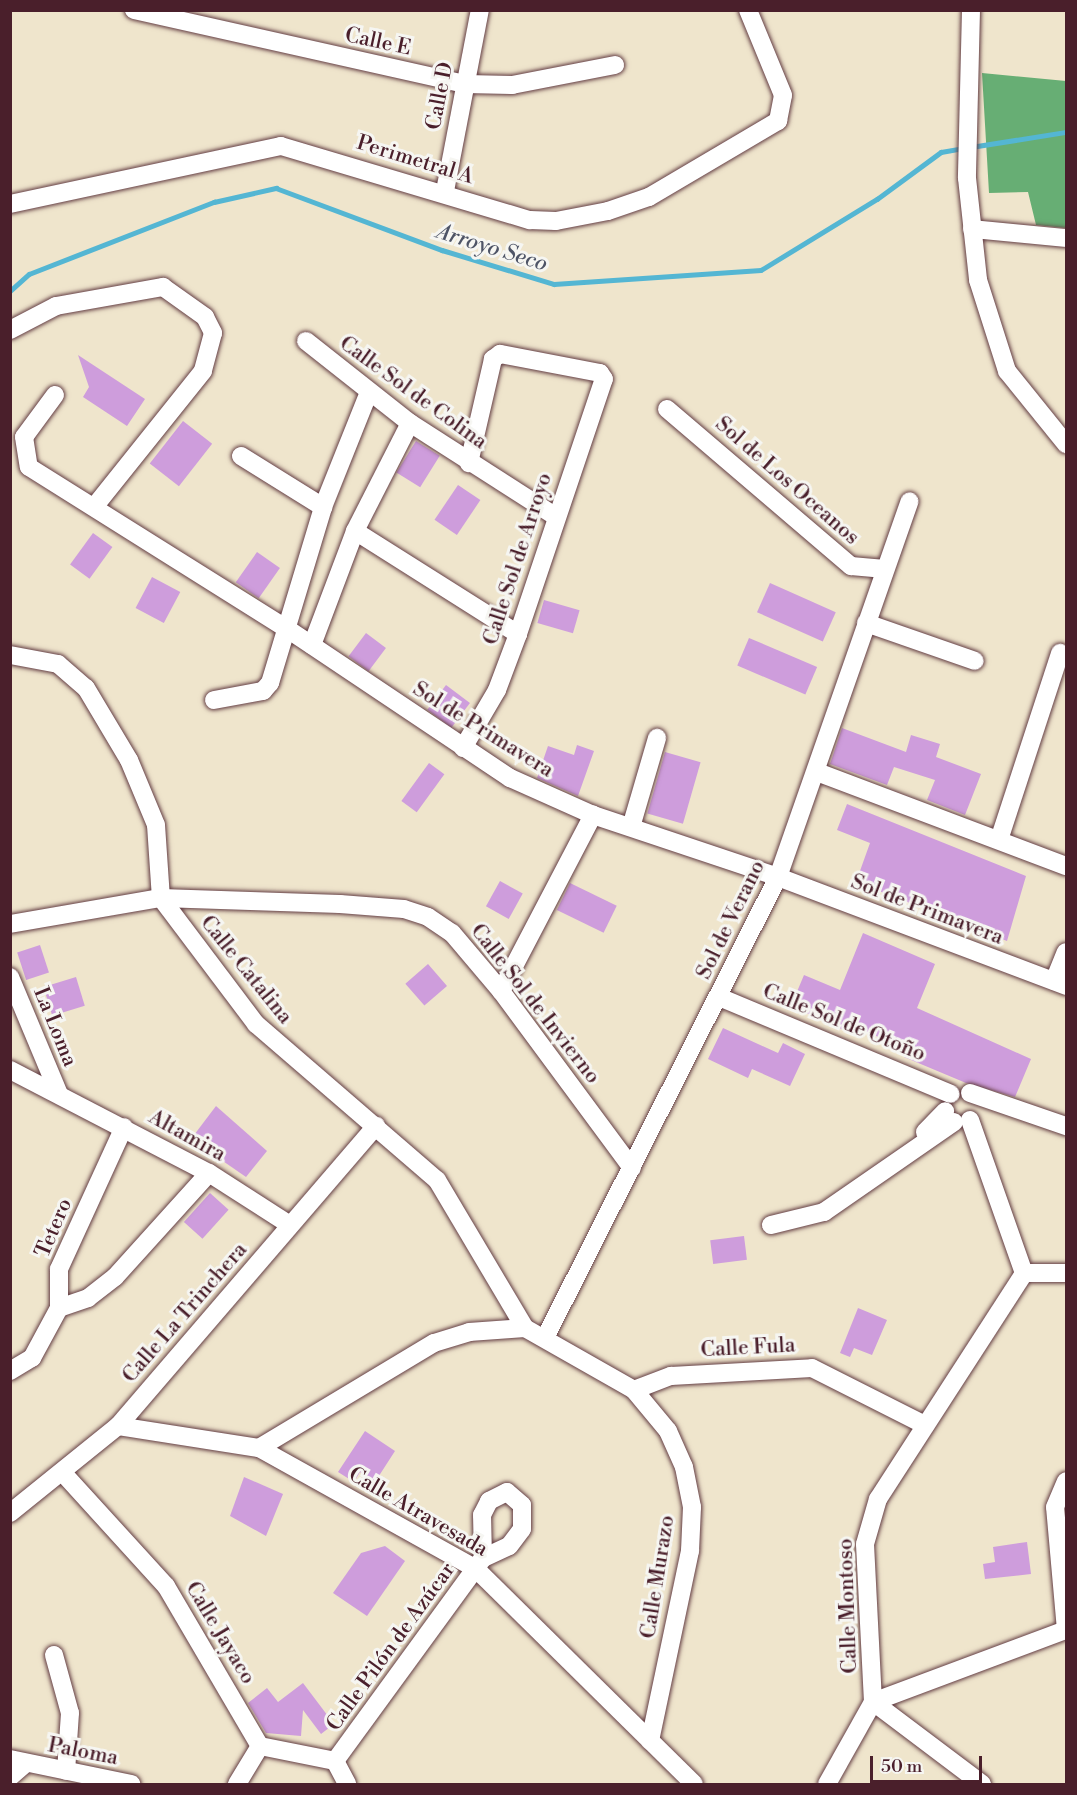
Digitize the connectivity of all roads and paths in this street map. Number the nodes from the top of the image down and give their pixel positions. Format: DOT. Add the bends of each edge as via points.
graph roads {
  1 [pos="134,10"];
  2 [pos="480,10"];
  3 [pos="748,10"];
  4 [pos="971,10"];
  5 [pos="615,65"];
  6 [pos="465,84"];
  7 [pos="445,191"];
  8 [pos="10,204"];
  9 [pos="972,229"];
  10 [pos="1066,238"];
  11 [pos="10,330"];
  12 [pos="306,341"];
  13 [pos="369,392"];
  14 [pos="54,395"];
  15 [pos="668,408"];
  16 [pos="410,423"];
  17 [pos="1066,444"];
  18 [pos="241,456"];
  19 [pos="469,462"];
  20 [pos="910,501"];
  21 [pos="94,507"];
  22 [pos="323,507"];
  23 [pos="555,516"];
  24 [pos="355,531"];
  25 [pos="885,569"];
  26 [pos="866,623"];
  27 [pos="286,628"];
  28 [pos="518,634"];
  29 [pos="312,645"];
  30 [pos="1060,653"];
  31 [pos="10,655"];
  32 [pos="975,661"];
  33 [pos="214,700"];
  34 [pos="657,738"];
  35 [pos="463,748"];
  36 [pos="817,772"];
  37 [pos="593,815"];
  38 [pos="631,827"];
  39 [pos="999,840"];
  40 [pos="1066,866"];
  41 [pos="778,877"];
  42 [pos="161,898"];
  43 [pos="10,924"];
  44 [pos="1066,952"];
  45 [pos="10,977"];
  46 [pos="1060,984"];
  47 [pos="501,991"];
  48 [pos="719,997"];
  49 [pos="10,1070"];
  50 [pos="970,1093"];
  51 [pos="58,1094"];
  52 [pos="955,1112"];
  53 [pos="376,1126"];
  54 [pos="1066,1126"];
  55 [pos="124,1127"];
  56 [pos="632,1168"];
  57 [pos="209,1173"];
  58 [pos="290,1225"];
  59 [pos="771,1225"];
  60 [pos="1066,1273"];
  61 [pos="1024,1274"];
  62 [pos="59,1308"];
  63 [pos="525,1328"];
  64 [pos="545,1338"];
  65 [pos="10,1371"];
  66 [pos="634,1390"];
  67 [pos="925,1425"];
  68 [pos="118,1426"];
  69 [pos="259,1448"];
  70 [pos="63,1473"];
  71 [pos="1066,1481"];
  72 [pos="10,1513"];
  73 [pos="480,1563"];
  74 [pos="1066,1630"];
  75 [pos="54,1655"];
  76 [pos="873,1702"];
  77 [pos="650,1741"];
  78 [pos="260,1746"];
  79 [pos="18,1761"];
  80 [pos="335,1761"];
  81 [pos="66,1771"];
  82 [pos="10,1777"];
  83 [pos="131,1785"];
  84 [pos="237,1785"];
  85 [pos="347,1785"];
  86 [pos="694,1785"];
  87 [pos="827,1785"];
  88 [pos="982,1785"];
  1 -- 6 [label="street, Calle E"];
  2 -- 6 [label="street, Calle D"];
  3 -- 7 [label="street, Perimetral A" via="783,95 783,113 770,128 649,197 608,211 556,221 530,220"];
  4 -- 9 [label="street" via="967,178"];
  5 -- 6 [label="street, Calle E" via="512,84"];
  6 -- 7 [label="street, Calle D"];
  7 -- 8 [label="street, Perimetral A" via="281,146"];
  9 -- 10 [label="street"];
  9 -- 17 [label="street" via="985,312 1007,371"];
  11 -- 21 [label="street" via="56,306 163,288 205,317 213,333 203,371"];
  12 -- 13 [label="street, Calle Sol de Colina"];
  13 -- 16 [label="street, Calle Sol de Colina"];
  13 -- 22 [label="street"];
  14 -- 21 [label="street, Sol de Primavera" via="24,437 29,467"];
  15 -- 25 [label="street, Sol de Los Oceanos" via="850,566"];
  16 -- 19 [label="street, Calle Sol de Colina"];
  16 -- 24 [label="street"];
  18 -- 22 [label="street"];
  19 -- 23 [label="street, Calle Sol de Colina"];
  19 -- 23 [label="street, Calle Sol de Arroyo" via="493,359 500,354 595,370 604,379"];
  20 -- 25 [label="street, Sol de Verano"];
  21 -- 27 [label="street, Sol de Primavera"];
  22 -- 27 [label="street"];
  23 -- 28 [label="street, Calle Sol de Arroyo"];
  24 -- 28 [label="street"];
  24 -- 29 [label="street"];
  25 -- 26 [label="street, Sol de Verano"];
  26 -- 32 [label="street"];
  26 -- 36 [label="street, Sol de Verano"];
  27 -- 29 [label="street, Sol de Primavera"];
  27 -- 33 [label="street" via="267,688"];
  28 -- 35 [label="street, Calle Sol de Arroyo" via="497,690"];
  29 -- 35 [label="street, Sol de Primavera"];
  30 -- 39 [label="street"];
  31 -- 42 [label="street" via="58,664 86,688 129,760 156,825"];
  34 -- 38 [label="street"];
  35 -- 37 [label="street, Sol de Primavera" via="547,797"];
  36 -- 39 [label="street"];
  36 -- 41 [label="street, Sol de Verano"];
  37 -- 38 [label="street, Sol de Primavera"];
  37 -- 47 [label="street"];
  38 -- 41 [label="street, Sol de Primavera"];
  39 -- 40 [label="street"];
  41 -- 46 [label="street, Sol de Primavera"];
  41 -- 48 [label="street, Sol de Verano"];
  42 -- 43 [label="street, Calle Sol de Invierno"];
  42 -- 47 [label="street, Calle Sol de Invierno" via="404,909 452,933"];
  42 -- 53 [label="street, Calle Catalina" via="256,1024"];
  44 -- 46 [label="street"];
  45 -- 51 [label="street, La Loma"];
  47 -- 56 [label="street, Calle Sol de Invierno"];
  48 -- 52 [label="street, Calle Sol de Otoño"];
  48 -- 56 [label="street, Sol de Verano"];
  49 -- 51 [label="street, Altamira"];
  50 -- 52 [label="street"];
  50 -- 52 [label="street" via="977,1106"];
  50 -- 54 [label="street"];
  51 -- 55 [label="street, Altamira"];
  52 -- 59 [label="street" via="824,1212"];
  52 -- 61 [label="street"];
  53 -- 58 [label="street, Calle La Trinchera"];
  53 -- 63 [label="street, Calle Catalina" via="437,1180"];
  55 -- 57 [label="street, Altamira"];
  55 -- 62 [label="street, Tetero" via="59,1269"];
  56 -- 64 [label="street, Sol de Verano"];
  57 -- 58 [label="street, Altamira"];
  57 -- 62 [label="street" via="115,1277 88,1298"];
  58 -- 68 [label="street, Calle La Trinchera"];
  60 -- 61 [label="street"];
  61 -- 67 [label="street, Calle Montoso"];
  62 -- 65 [label="street, Tetero" via="32,1358"];
  63 -- 64 [label="street, Calle Murazo"];
  63 -- 69 [label="street" via="469,1332 434,1343"];
  64 -- 66 [label="street, Calle Murazo"];
  66 -- 67 [label="street, Calle Fula" via="671,1376 812,1368"];
  66 -- 77 [label="street, Calle Murazo" via="668,1431 684,1467 692,1507 690,1551"];
  67 -- 76 [label="street, Calle Montoso" via="869,1520 866,1570"];
  68 -- 69 [label="street, Calle Atravesada"];
  68 -- 70 [label="street, Calle La Trinchera"];
  69 -- 73 [label="street, Calle Atravesada"];
  70 -- 72 [label="street, Calle La Trinchera"];
  70 -- 78 [label="street, Calle Jayaco" via="166,1586"];
  71 -- 74 [label="street" via="1055,1507"];
  73 -- 77 [label="street, Calle Atravesada"];
  73 -- 80 [label="street, Calle Pilón de Azúcar"];
  74 -- 76 [label="street"];
  75 -- 81 [label="street" via="70,1713"];
  76 -- 87 [label="street"];
  76 -- 88 [label="street, Calle Montoso"];
  77 -- 86 [label="street, Calle Atravesada"];
  78 -- 80 [label="street"];
  78 -- 84 [label="street"];
  79 -- 81 [label="street, Paloma"];
  79 -- 82 [label="street"];
  80 -- 85 [label="street"];
  81 -- 83 [label="street, Paloma"];
}
